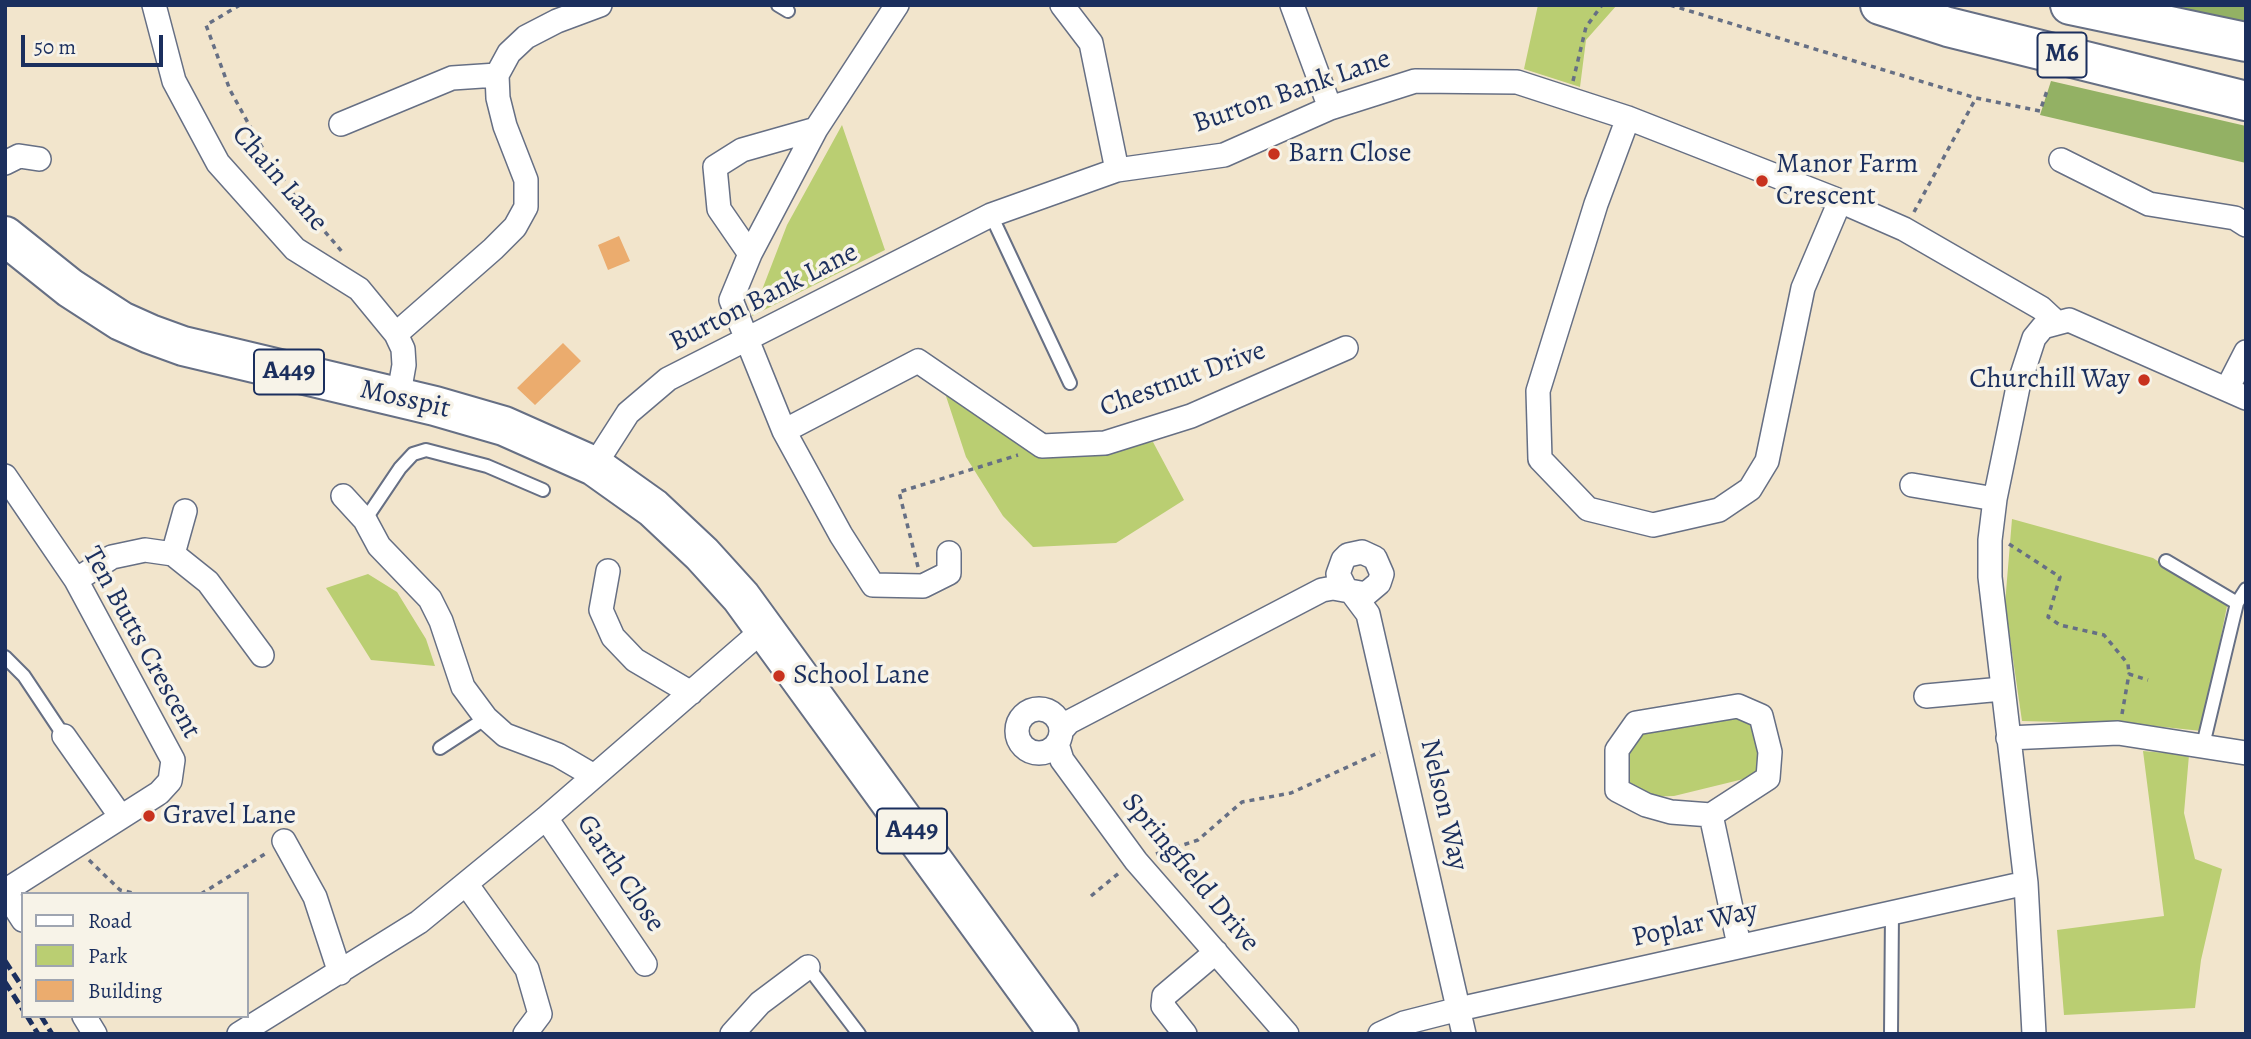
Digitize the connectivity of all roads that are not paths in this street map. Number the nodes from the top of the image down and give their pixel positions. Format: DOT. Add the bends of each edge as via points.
graph roads {
  1 [pos="154,5"];
  2 [pos="600,5"];
  3 [pos="898,5"];
  4 [pos="1062,5"];
  5 [pos="1292,5"];
  6 [pos="1880,5"];
  7 [pos="2070,5"];
  8 [pos="2246,42"];
  9 [pos="497,75"];
  10 [pos="2246,101"];
  11 [pos="1330,108"];
  12 [pos="1628,118"];
  13 [pos="341,124"];
  14 [pos="816,129"];
  15 [pos="39,159"];
  16 [pos="2061,160"];
  17 [pos="5,163"];
  18 [pos="1117,170"];
  19 [pos="1840,201"];
  20 [pos="991,215"];
  21 [pos="2246,225"];
  22 [pos="5,236"];
  23 [pos="750,254"];
  24 [pos="2055,321"];
  25 [pos="396,334"];
  26 [pos="747,342"];
  27 [pos="1346,348"];
  28 [pos="2246,352"];
  29 [pos="1070,383"];
  30 [pos="2236,394"];
  31 [pos="398,399"];
  32 [pos="784,431"];
  33 [pos="594,466"];
  34 [pos="5,476"];
  35 [pos="1912,485"];
  36 [pos="543,490"];
  37 [pos="343,496"];
  38 [pos="1995,499"];
  39 [pos="185,511"];
  40 [pos="365,520"];
  41 [pos="949,553"];
  42 [pos="173,554"];
  43 [pos="2166,561"];
  44 [pos="608,571"];
  45 [pos="76,580"];
  46 [pos="2246,589"];
  47 [pos="1349,592"];
  48 [pos="2237,603"];
  49 [pos="764,629"];
  50 [pos="262,655"];
  51 [pos="5,657"];
  52 [pos="2002,689"];
  53 [pos="691,693"];
  54 [pos="1926,696"];
  55 [pos="486,718"];
  56 [pos="65,736"];
  57 [pos="2008,738"];
  58 [pos="2203,745"];
  59 [pos="440,748"];
  60 [pos="2246,753"];
  61 [pos="594,776"];
  62 [pos="1711,815"];
  63 [pos="121,817"];
  64 [pos="546,818"];
  65 [pos="284,841"];
  66 [pos="2026,883"];
  67 [pos="467,884"];
  68 [pos="5,891"];
  69 [pos="1892,911"];
  70 [pos="21,917"];
  71 [pos="1738,946"];
  72 [pos="1216,952"];
  73 [pos="645,964"];
  74 [pos="808,967"];
  75 [pos="340,973"];
  76 [pos="1459,1009"];
  77 [pos="85,1018"];
  78 [pos="95,1034"];
  79 [pos="239,1034"];
  80 [pos="525,1034"];
  81 [pos="732,1034"];
  82 [pos="859,1034"];
  83 [pos="1059,1034"];
  84 [pos="1185,1034"];
  85 [pos="1286,1034"];
  86 [pos="1380,1034"];
  87 [pos="1464,1034"];
  88 [pos="1891,1034"];
  89 [pos="2034,1034"];
  1 -- 25 [label="street, Chain Lane" via="174,81 218,163 295,249 359,289"];
  2 -- 9 [label="street" via="526,37 509,53"];
  3 -- 14 [label="street"];
  4 -- 18 [label="street" via="1091,43"];
  5 -- 11 [label="street"];
  6 -- 10 [label="highway, M6" via="1948,27"];
  7 -- 8 [label="highway, M6"];
  9 -- 13 [label="street" via="452,78"];
  9 -- 25 [label="street" via="505,126 526,180 526,207 515,228"];
  11 -- 12 [label="street, Burton Bank Lane" via="1415,80 1517,82"];
  11 -- 18 [label="street, Burton Bank Lane" via="1224,155"];
  12 -- 19 [label="street, Burton Bank Lane"];
  12 -- 19 [label="street" via="1592,216 1538,391 1540,459 1588,509 1653,525 1719,510 1750,489 1767,461 1803,288"];
  14 -- 23 [label="street"];
  14 -- 23 [label="street" via="742,150 715,167 719,209"];
  15 -- 17 [label="street" via="19,156"];
  16 -- 21 [label="street" via="2150,204 2235,218"];
  18 -- 20 [label="street, Burton Bank Lane"];
  19 -- 24 [label="street, Burton Bank Lane" via="1904,229 2042,308"];
  20 -- 26 [label="street, Burton Bank Lane"];
  20 -- 29 [label="lane"];
  22 -- 31 [label="highway, Mosspit / A449" via="71,288 150,334"];
  23 -- 26 [label="street" via="731,300"];
  24 -- 30 [label="street" via="2069,320"];
  24 -- 38 [label="street" via="2034,338"];
  25 -- 31 [label="street, Chain Lane" via="404,365"];
  26 -- 32 [label="street"];
  26 -- 33 [label="street, Burton Bank Lane" via="668,379 648,395 628,413"];
  27 -- 32 [label="street, Chestnut Drive" via="1178,420 1105,443 1042,446 918,361"];
  28 -- 30 [label="street"];
  31 -- 33 [label="highway, Mosspit / A449" via="504,426"];
  32 -- 41 [label="street" via="873,585 923,586 949,573"];
  33 -- 49 [label="highway, Mosspit / A449" via="653,508 702,554"];
  34 -- 45 [label="street, Ten Butts Crescent"];
  35 -- 38 [label="street"];
  36 -- 40 [label="lane" via="487,466 426,450 413,454 400,468"];
  37 -- 40 [label="street"];
  38 -- 52 [label="street" via="1990,577"];
  39 -- 42 [label="street"];
  40 -- 55 [label="street" via="379,546 430,599 463,687"];
  42 -- 45 [label="street" via="145,550 112,557"];
  42 -- 50 [label="street" via="208,582"];
  43 -- 48 [label="lane"];
  44 -- 53 [label="street" via="601,610 613,637 635,660"];
  45 -- 63 [label="street, Ten Butts Crescent" via="173,760 170,780 159,793"];
  46 -- 48 [label="lane"];
  47 -- 72 [label="street, Springfield Drive" via="1322,590 1069,722 1059,737 1062,760 1128,867"];
  47 -- 76 [label="street, Nelson Way" via="1368,614"];
  48 -- 58 [label="lane"];
  49 -- 53 [label="street"];
  49 -- 83 [label="highway, A449"];
  51 -- 56 [label="lane" via="24,676"];
  52 -- 54 [label="street"];
  52 -- 57 [label="street"];
  53 -- 61 [label="street"];
  55 -- 59 [label="lane"];
  55 -- 61 [label="street" via="505,735 558,755"];
  56 -- 63 [label="street"];
  57 -- 58 [label="street" via="2118,733"];
  57 -- 66 [label="street"];
  58 -- 60 [label="street"];
  61 -- 64 [label="street"];
  62 -- 62 [label="street" via="1768,778 1770,752 1761,716 1738,706 1636,723 1617,750 1617,790 1646,806"];
  62 -- 71 [label="street"];
  63 -- 68 [label="street, Ten Butts Crescent"];
  64 -- 67 [label="street"];
  64 -- 73 [label="street, Garth Close"];
  65 -- 75 [label="street" via="315,897"];
  66 -- 69 [label="street, Poplar Way"];
  66 -- 89 [label="street"];
  67 -- 75 [label="street" via="419,922"];
  67 -- 80 [label="street" via="527,969 540,1014"];
  68 -- 70 [label="street"];
  69 -- 71 [label="street, Poplar Way"];
  69 -- 88 [label="lane"];
  71 -- 76 [label="street, Poplar Way"];
  72 -- 84 [label="street" via="1164,996 1163,1006"];
  72 -- 85 [label="street, Springfield Drive"];
  74 -- 81 [label="street" via="760,1003"];
  74 -- 82 [label="lane"];
  75 -- 79 [label="street"];
  76 -- 86 [label="street, Poplar Way"];
  76 -- 87 [label="street, Nelson Way"];
  77 -- 78 [label="street"];
}
